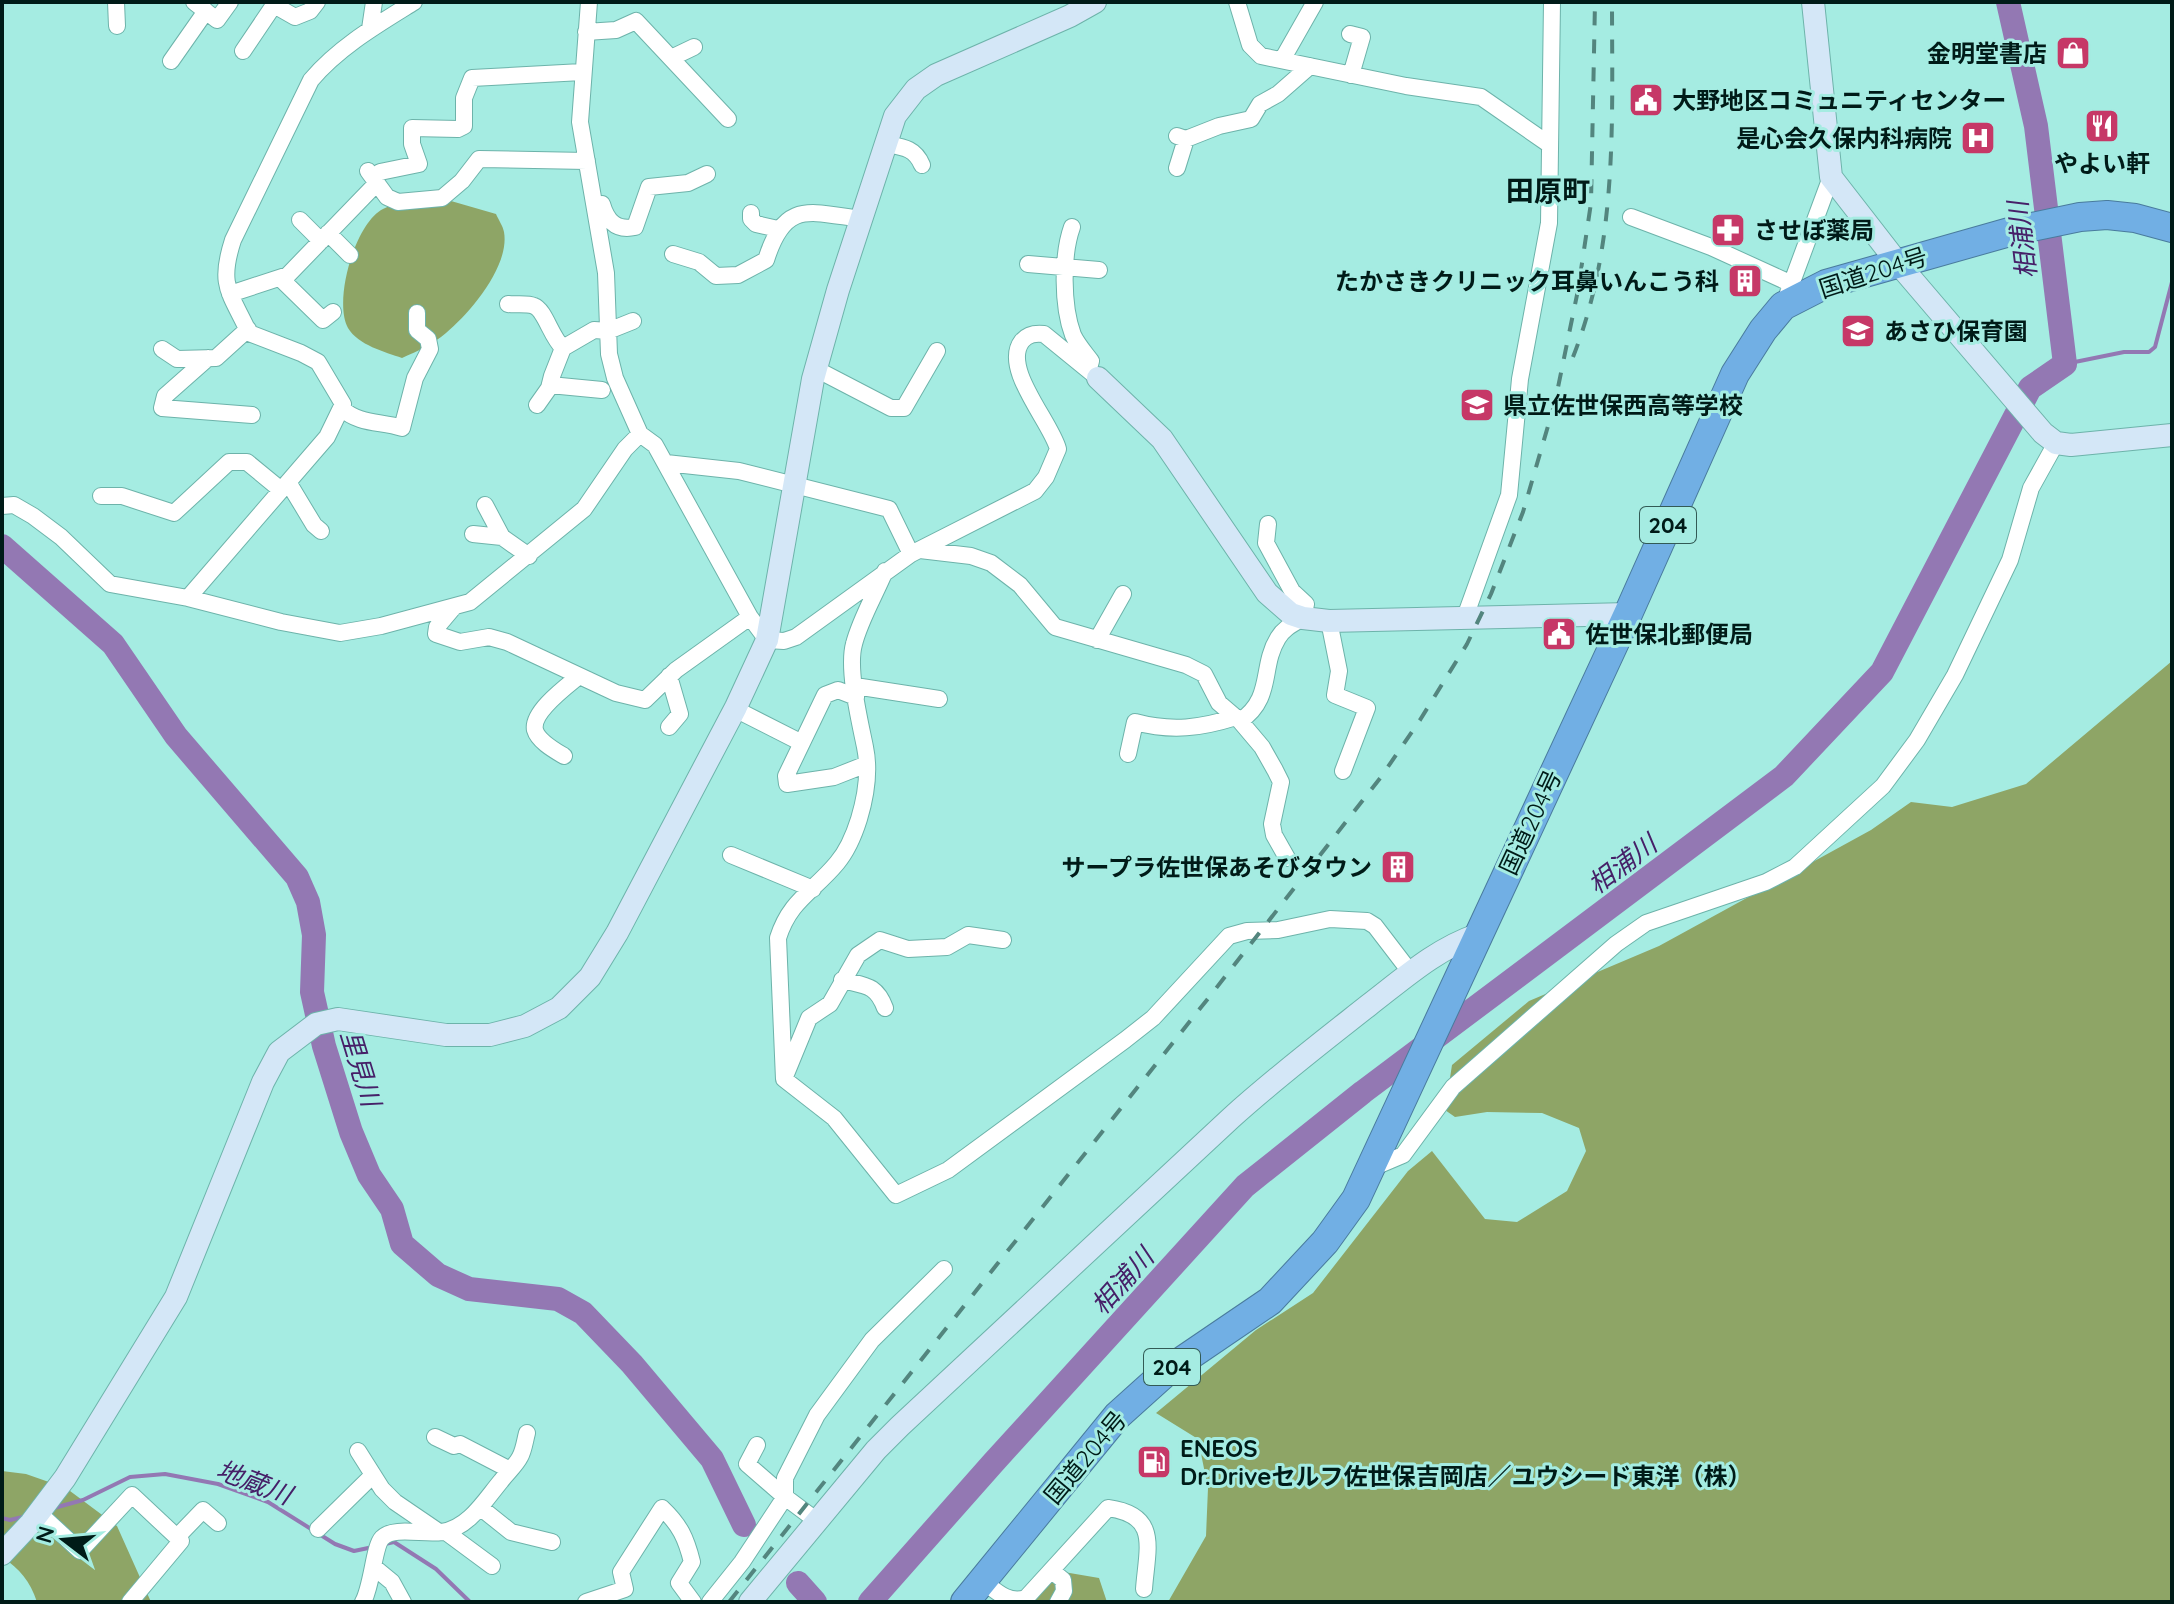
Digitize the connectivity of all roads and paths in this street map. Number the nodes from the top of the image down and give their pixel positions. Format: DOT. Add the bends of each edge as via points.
graph roads {
  1 [pos="116,2"];
  2 [pos="230,2"];
  3 [pos="317,2"];
  4 [pos="374,2"];
  5 [pos="414,2"];
  6 [pos="589,2"];
  7 [pos="1095,2"];
  8 [pos="1237,2"];
  9 [pos="1315,2"];
  10 [pos="1552,2"];
  11 [pos="1813,2"];
  12 [pos="274,3"];
  13 [pos="200,7"];
  14 [pos="1069,9"];
  15 [pos="117,26"];
  16 [pos="370,29"];
  17 [pos="586,32"];
  18 [pos="1350,34"];
  19 [pos="694,47"];
  20 [pos="243,51"];
  21 [pos="671,58"];
  22 [pos="1282,60"];
  23 [pos="171,61"];
  24 [pos="1310,66"];
  25 [pos="582,72"];
  26 [pos="1351,75"];
  27 [pos="728,119"];
  28 [pos="886,144"];
  29 [pos="1550,145"];
  30 [pos="587,161"];
  31 [pos="922,165"];
  32 [pos="1177,168"];
  33 [pos="707,174"];
  34 [pos="375,176"];
  35 [pos="1831,177"];
  36 [pos="594,201"];
  37 [pos="751,213"];
  38 [pos="1631,217"];
  39 [pos="861,219"];
  40 [pos="300,220"];
  41 [pos="1072,227"];
  42 [pos="2172,228"];
  43 [pos="778,229"];
  44 [pos="325,237"];
  45 [pos="673,254"];
  46 [pos="350,255"];
  47 [pos="1897,262"];
  48 [pos="1028,264"];
  49 [pos="1066,269"];
  50 [pos="1099,270"];
  51 [pos="280,278"];
  52 [pos="230,294"];
  53 [pos="1788,295"];
  54 [pos="508,304"];
  55 [pos="324,321"];
  56 [pos="414,321"];
  57 [pos="633,321"];
  58 [pos="248,329"];
  59 [pos="608,331"];
  60 [pos="563,348"];
  61 [pos="162,349"];
  62 [pos="937,351"];
  63 [pos="208,358"];
  64 [pos="816,369"];
  65 [pos="1093,374"];
  66 [pos="550,385"];
  67 [pos="602,390"];
  68 [pos="537,405"];
  69 [pos="341,408"];
  70 [pos="252,415"];
  71 [pos="640,434"];
  72 [pos="2172,435"];
  73 [pos="2056,443"];
  74 [pos="666,463"];
  75 [pos="795,485"];
  76 [pos="285,486"];
  77 [pos="106,501"];
  78 [pos="485,505"];
  79 [pos="2,506"];
  80 [pos="1268,524"];
  81 [pos="321,531"];
  82 [pos="473,534"];
  83 [pos="502,537"];
  84 [pos="915,552"];
  85 [pos="529,556"];
  86 [pos="885,571"];
  87 [pos="1123,594"];
  88 [pos="188,598"];
  89 [pos="1309,606"];
  90 [pos="453,608"];
  91 [pos="1628,614"];
  92 [pos="750,617"];
  93 [pos="1465,617"];
  94 [pos="1329,621"];
  95 [pos="767,640"];
  96 [pos="1097,640"];
  97 [pos="579,676"];
  98 [pos="669,676"];
  99 [pos="855,691"];
  100 [pos="939,699"];
  101 [pos="735,709"];
  102 [pos="1238,719"];
  103 [pos="669,727"];
  104 [pos="802,743"];
  105 [pos="1128,754"];
  106 [pos="564,756"];
  107 [pos="867,764"];
  108 [pos="1343,771"];
  109 [pos="731,855"];
  110 [pos="1287,858"];
  111 [pos="813,889"];
  112 [pos="1477,935"];
  113 [pos="1003,940"];
  114 [pos="1411,973"];
  115 [pos="842,980"];
  116 [pos="885,1008"];
  117 [pos="784,1079"];
  118 [pos="1369,1169"];
  119 [pos="944,1269"];
  120 [pos="527,1433"];
  121 [pos="435,1437"];
  122 [pos="750,1449"];
  123 [pos="358,1451"];
  124 [pos="510,1470"];
  125 [pos="373,1475"];
  126 [pos="785,1497"];
  127 [pos="481,1508"];
  128 [pos="39,1513"];
  129 [pos="817,1521"];
  130 [pos="218,1523"];
  131 [pos="318,1529"];
  132 [pos="442,1532"];
  133 [pos="177,1537"];
  134 [pos="552,1542"];
  135 [pos="2,1554"];
  136 [pos="492,1566"];
  137 [pos="375,1568"];
  138 [pos="1052,1571"];
  139 [pos="1144,1589"];
  140 [pos="974,1591"];
  141 [pos="623,1596"];
  142 [pos="130,1602"];
  143 [pos="363,1602"];
  144 [pos="403,1602"];
  145 [pos="586,1602"];
  146 [pos="693,1602"];
  147 [pos="710,1602"];
  148 [pos="750,1602"];
  149 [pos="1058,1602"];
  1 -- 15 [label="street"];
  2 -- 13 [label="street" via="217,20"];
  3 -- 12 [label="street" via="295,17"];
  4 -- 16 [label="street"];
  5 -- 16 [label="street"];
  6 -- 17 [label="street"];
  7 -- 14 [label="street"];
  8 -- 22 [label="street" via="1250,45 1261,56"];
  9 -- 22 [label="street"];
  10 -- 29 [label="street"];
  11 -- 35 [label="street"];
  12 -- 20 [label="street"];
  13 -- 23 [label="street"];
  14 -- 28 [label="street" via="916,89 895,116"];
  16 -- 52 [label="street" via="311,80 233,240 224,267"];
  17 -- 21 [label="street" via="616,30 636,21"];
  17 -- 25 [label="street"];
  18 -- 26 [label="street" via="1362,37"];
  19 -- 21 [label="street"];
  21 -- 27 [label="street"];
  22 -- 24 [label="street"];
  24 -- 26 [label="street"];
  24 -- 32 [label="street" via="1260,104 1251,119 1181,137"];
  25 -- 30 [label="street" via="580,122"];
  25 -- 34 [label="street" via="472,78 464,98 464,126 412,128 419,164"];
  26 -- 29 [label="street" via="1481,97"];
  28 -- 31 [label="street" via="918,154"];
  28 -- 39 [label="street"];
  29 -- 93 [label="street" via="1549,223 1520,379 1509,495"];
  30 -- 34 [label="street" via="479,159 442,198 398,202 387,197"];
  30 -- 36 [label="street"];
  33 -- 36 [label="street" via="688,183 649,187 635,227 627,229 614,225 601,202"];
  34 -- 44 [label="street"];
  35 -- 47 [label="street"];
  35 -- 53 [label="street"];
  36 -- 59 [label="street" via="606,273"];
  37 -- 43 [label="street" via="756,224"];
  38 -- 53 [label="street" via="1711,247"];
  39 -- 43 [label="street" via="807,212"];
  39 -- 64 [label="street"];
  40 -- 44 [label="street"];
  41 -- 49 [label="street"];
  42 -- 47 [label="highway, 国道204号 / 204" via="2135,218 2080,217"];
  43 -- 45 [label="street" via="766,260 738,275 716,276 699,262"];
  44 -- 46 [label="street"];
  44 -- 51 [label="street"];
  47 -- 53 [label="highway, 国道204号 / 204"];
  47 -- 73 [label="street"];
  48 -- 49 [label="street"];
  49 -- 50 [label="street"];
  49 -- 65 [label="street" via="1065,303 1074,337 1091,361"];
  51 -- 52 [label="street"];
  51 -- 55 [label="street"];
  52 -- 58 [label="street"];
  53 -- 91 [label="highway, 国道204号 / 204" via="1735,374"];
  54 -- 60 [label="street" via="535,306"];
  56 -- 69 [label="street" via="428,339 430,359 415,378 402,428 353,419"];
  57 -- 59 [label="street"];
  58 -- 63 [label="street" via="216,358"];
  58 -- 69 [label="street" via="318,362"];
  59 -- 60 [label="street" via="594,330"];
  59 -- 71 [label="street" via="615,378"];
  60 -- 66 [label="street"];
  61 -- 63 [label="street" via="177,359"];
  62 -- 64 [label="street" via="904,408 891,408"];
  63 -- 70 [label="street" via="165,396 162,408"];
  64 -- 75 [label="street"];
  65 -- 84 [label="street" via="1044,334 1025,337 1016,362 1057,442 1054,461 1035,491"];
  65 -- 89 [label="street" via="1162,439 1267,593 1281,608"];
  66 -- 67 [label="street"];
  66 -- 68 [label="street"];
  69 -- 76 [label="street" via="327,437"];
  71 -- 74 [label="street"];
  71 -- 85 [label="street" via="584,509"];
  72 -- 73 [label="street"];
  73 -- 118 [label="street" via="2031,488 2010,560 1968,651 1917,740 1883,786 1795,867 1646,923 1616,944 1453,1087 1403,1155"];
  74 -- 75 [label="street" via="739,471"];
  74 -- 92 [label="street"];
  75 -- 84 [label="street" via="889,509"];
  75 -- 95 [label="street"];
  76 -- 77 [label="street" via="247,462 229,462 174,513 122,496"];
  76 -- 81 [label="street"];
  76 -- 88 [label="street"];
  78 -- 83 [label="street"];
  79 -- 88 [label="street" via="14,505 33,516 110,584"];
  80 -- 89 [label="street" via="1266,543 1292,591"];
  82 -- 83 [label="street"];
  83 -- 85 [label="street"];
  84 -- 86 [label="street"];
  84 -- 96 [label="street" via="971,556 991,563 1020,585 1055,627"];
  85 -- 90 [label="street" via="470,602"];
  86 -- 95 [label="street" via="796,637"];
  86 -- 99 [label="street" via="853,646"];
  87 -- 96 [label="street" via="1102,616"];
  88 -- 90 [label="street" via="340,633"];
  89 -- 94 [label="street"];
  89 -- 102 [label="street" via="1279,635 1260,701 1254,712"];
  90 -- 97 [label="street" via="436,634 460,642 489,637 507,642"];
  91 -- 93 [label="street"];
  91 -- 112 [label="highway, 国道204号 / 204"];
  92 -- 95 [label="street"];
  92 -- 98 [label="street"];
  93 -- 94 [label="street"];
  94 -- 108 [label="street" via="1339,671 1335,695 1367,708"];
  95 -- 101 [label="street"];
  96 -- 102 [label="street" via="1204,674 1219,703"];
  97 -- 98 [label="street" via="645,700"];
  97 -- 106 [label="street" via="546,704 535,725 548,745"];
  98 -- 103 [label="street" via="680,714"];
  99 -- 100 [label="street"];
  99 -- 104 [label="street" via="825,695"];
  99 -- 107 [label="street"];
  101 -- 104 [label="street"];
  101 -- 128 [label="street" via="617,933 590,977 559,1008 525,1026 490,1035 446,1035 338,1019 316,1024 279,1052 176,1297"];
  102 -- 105 [label="street" via="1161,729 1135,722"];
  102 -- 110 [label="street" via="1262,747 1281,782 1272,824"];
  104 -- 107 [label="street" via="787,784 834,777"];
  107 -- 111 [label="street" via="868,779 849,846"];
  109 -- 111 [label="street"];
  111 -- 117 [label="street" via="785,917 778,938"];
  112 -- 114 [label="street" via="1454,943"];
  112 -- 118 [label="highway, 国道204号 / 204"];
  113 -- 115 [label="street" via="968,935 947,947 908,949 880,940 858,955"];
  114 -- 117 [label="street" via="1367,921 1330,919 1229,936 1153,1018 1125,1040 948,1170 896,1195 834,1118"];
  114 -- 129 [label="street" via="1231,1118 926,1401 876,1450"];
  115 -- 116 [label="street" via="872,987"];
  115 -- 117 [label="street" via="830,1004 809,1018"];
  118 -- 140 [label="highway, 国道204号 / 204" via="1356,1199 1325,1242 1270,1301 1167,1371 1117,1416"];
  119 -- 126 [label="street" via="872,1340 817,1415 785,1478"];
  120 -- 124 [label="street" via="521,1456"];
  121 -- 124 [label="street"];
  122 -- 126 [label="street" via="747,1464"];
  123 -- 125 [label="street"];
  124 -- 127 [label="street"];
  125 -- 131 [label="street"];
  125 -- 132 [label="street" via="395,1502"];
  126 -- 129 [label="street"];
  126 -- 147 [label="street"];
  127 -- 132 [label="street"];
  127 -- 134 [label="street" via="511,1532"];
  128 -- 133 [label="street" via="80,1551 132,1495"];
  128 -- 135 [label="street"];
  129 -- 148 [label="street"];
  130 -- 133 [label="street" via="203,1510"];
  132 -- 136 [label="street"];
  132 -- 137 [label="street" via="385,1534 378,1542"];
  133 -- 142 [label="street" via="181,1541 165,1570"];
  137 -- 143 [label="street"];
  137 -- 144 [label="street" via="392,1582"];
  138 -- 139 [label="street" via="1108,1508 1124,1510 1140,1519 1148,1536"];
  138 -- 140 [label="street" via="1019,1601"];
  138 -- 149 [label="street" via="1063,1580"];
  141 -- 145 [label="street"];
  141 -- 146 [label="street" via="621,1572 661,1504 678,1523 689,1548 692,1562 679,1583"];
}
